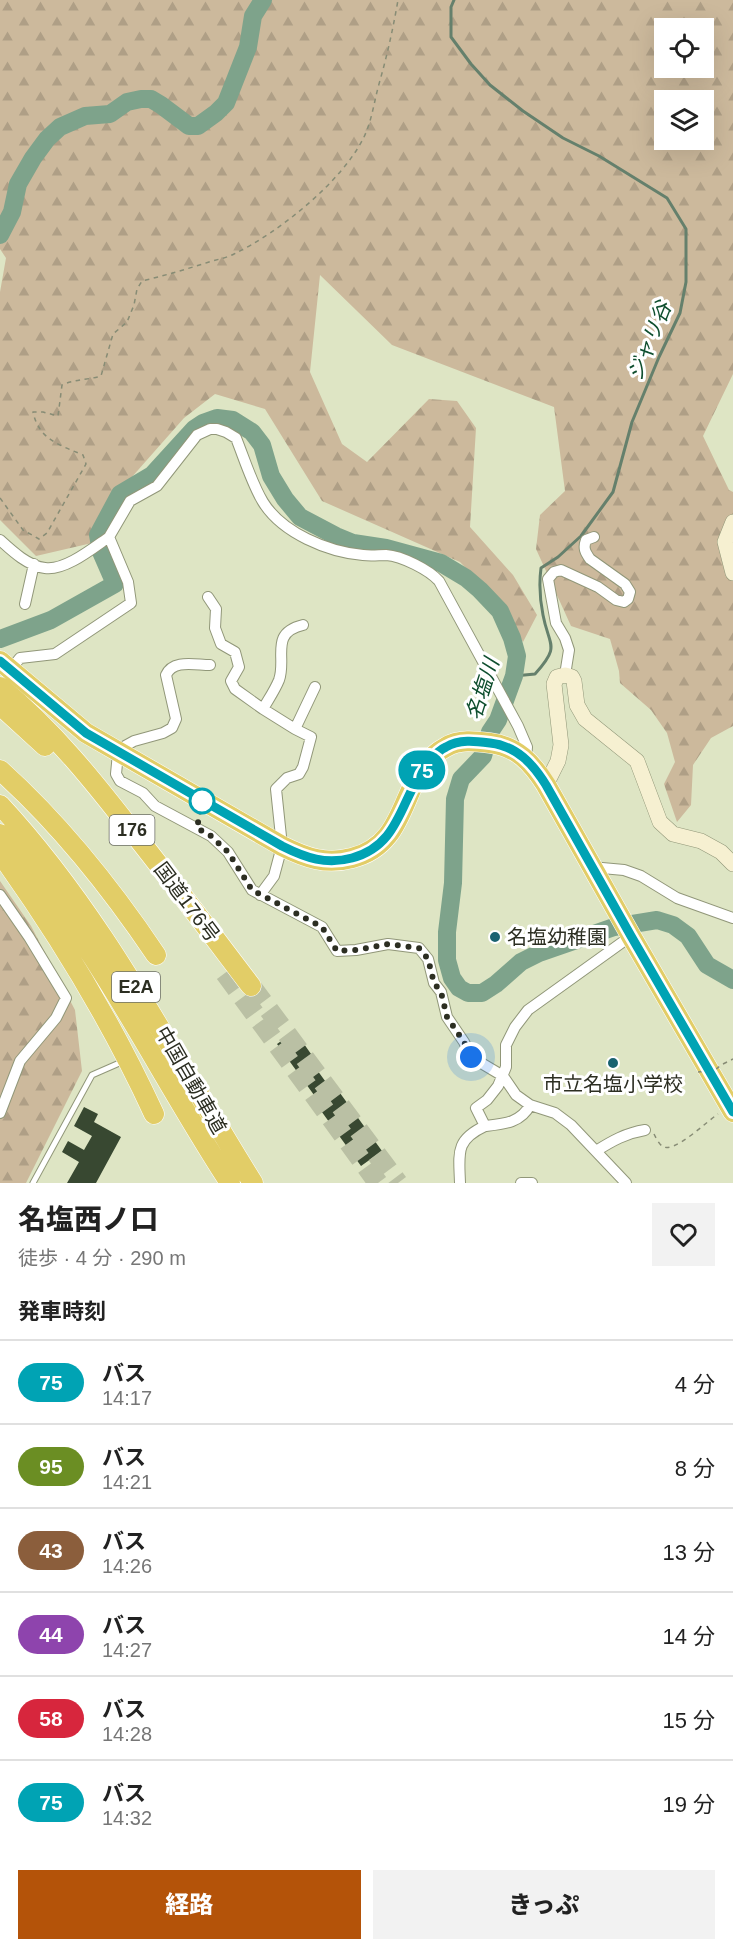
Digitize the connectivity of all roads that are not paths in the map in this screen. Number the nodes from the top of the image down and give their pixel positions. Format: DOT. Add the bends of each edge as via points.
graph roads {
  1 [pos="733,522"];
  2 [pos="110,537"];
  3 [pos="594,537"];
  4 [pos="0,540"];
  5 [pos="34,564"];
  6 [pos="733,573"];
  7 [pos="208,597"];
  8 [pos="25,604"];
  9 [pos="303,625"];
  10 [pos="5,665"];
  11 [pos="210,665"];
  12 [pos="565,675"];
  13 [pos="0,687"];
  14 [pos="315,687"];
  15 [pos="0,705"];
  16 [pos="263,709"];
  17 [pos="295,729"];
  18 [pos="118,753"];
  19 [pos="526,758"];
  20 [pos="0,770"];
  21 [pos="546,785"];
  22 [pos="0,805"];
  23 [pos="0,834"];
  24 [pos="282,846"];
  25 [pos="0,853"];
  26 [pos="733,864"];
  27 [pos="591,867"];
  28 [pos="0,895"];
  29 [pos="260,895"];
  30 [pos="733,918"];
  31 [pos="628,931"];
  32 [pos="156,955"];
  33 [pos="225,973"];
  34 [pos="251,986"];
  35 [pos="128,1059"];
  36 [pos="503,1076"];
  37 [pos="530,1105"];
  38 [pos="732,1109"];
  39 [pos="0,1113"];
  40 [pos="154,1114"];
  41 [pos="485,1126"];
  42 [pos="645,1130"];
  43 [pos="596,1151"];
  44 [pos="33,1183"];
  45 [pos="230,1183"];
  46 [pos="253,1183"];
  47 [pos="460,1183"];
  48 [pos="521,1183"];
  49 [pos="532,1183"];
  50 [pos="626,1183"];
  1 -- 6 [label="street" via="725,542"];
  2 -- 5 [label="street" via="62,565 45,568"];
  2 -- 10 [label="street" via="128,582 131,603 55,654 20,658"];
  2 -- 19 [label="street" via="130,501 157,486 197,435 210,429 226,432 236,438 264,502 282,524 300,536 337,550 389,555 431,573 439,581 518,726 527,747"];
  3 -- 12 [label="street" via="586,540 586,553 630,592 624,602 561,570 550,576 556,623 569,650"];
  4 -- 5 [label="street"];
  5 -- 8 [label="street"];
  7 -- 16 [label="street" via="216,609 215,628 221,644 235,652 239,667 231,681 235,689"];
  9 -- 16 [label="street" via="288,631 281,641 279,678"];
  10 -- 18 [label="highway" via="69,721"];
  11 -- 18 [label="street" via="174,665 169,669 166,675 176,719 172,728 134,741"];
  12 -- 21 [label="street" via="557,677 554,684 561,744 558,761"];
  12 -- 26 [label="street" via="574,681 577,705 585,719 637,761 664,827 673,834 701,841"];
  13 -- 34 [label="highway, 国道176号 / 176" via="66,750"];
  14 -- 17 [label="street"];
  15 -- 33 [label="highway, 国道176号 / 176" via="53,753 141,860"];
  16 -- 17 [label="street"];
  17 -- 24 [label="street" via="311,737 299,774 287,778 276,789"];
  18 -- 24 [label="highway"];
  18 -- 29 [label="street" via="116,774 120,781 142,792 155,806 211,836"];
  19 -- 21 [label="highway"];
  19 -- 24 [label="highway" via="497,744 463,741 445,747 419,773 392,832 367,854 333,862 305,857"];
  20 -- 32 [label="highway" via="56,825 126,911"];
  21 -- 27 [label="highway"];
  22 -- 46 [label="highway, 中国自動車道 / E2A" via="95,924"];
  23 -- 45 [label="highway, 中国自動車道 / E2A" via="76,932"];
  24 -- 29 [label="street" via="274,876"];
  25 -- 35 [label="highway" via="50,927"];
  27 -- 30 [label="street" via="641,876 677,898"];
  27 -- 31 [label="highway"];
  28 -- 39 [label="street" via="66,998 56,1018 20,1060"];
  29 -- 36 [label="street" via="322,927 337,951 388,944 419,948 428,959 447,1017 471,1057"];
  31 -- 36 [label="street" via="528,1010 506,1045"];
  31 -- 38 [label="highway"];
  35 -- 40 [label="highway"];
  35 -- 44 [label="lane" via="92,1076"];
  36 -- 37 [label="street" via="516,1095"];
  36 -- 41 [label="street" via="487,1100 476,1108"];
  37 -- 41 [label="street" via="515,1120"];
  37 -- 43 [label="street" via="555,1113"];
  41 -- 47 [label="street" via="470,1133 461,1146"];
  42 -- 43 [label="street" via="623,1136"];
  43 -- 50 [label="street"];
  48 -- 49 [label="street"];
}
